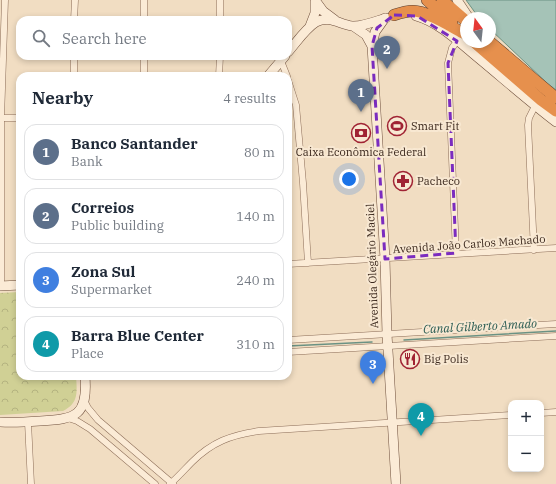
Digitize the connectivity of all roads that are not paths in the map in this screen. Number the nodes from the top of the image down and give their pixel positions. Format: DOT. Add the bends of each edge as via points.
graph roads {
  1 [pos="5,0"];
  2 [pos="74,0"];
  3 [pos="144,0"];
  4 [pos="220,0"];
  5 [pos="315,0"];
  6 [pos="427,0"];
  7 [pos="442,0"];
  8 [pos="457,0"];
  9 [pos="465,12"];
  10 [pos="74,16"];
  11 [pos="144,16"];
  12 [pos="220,16"];
  13 [pos="390,16"];
  14 [pos="460,16"];
  15 [pos="336,21"];
  16 [pos="310,26"];
  17 [pos="353,26"];
  18 [pos="460,34"];
  19 [pos="460,35"];
  20 [pos="460,38"];
  21 [pos="372,46"];
  22 [pos="292,47"];
  23 [pos="496,47"];
  24 [pos="476,48"];
  25 [pos="480,48"];
  26 [pos="74,60"];
  27 [pos="144,60"];
  28 [pos="220,60"];
  29 [pos="281,60"];
  30 [pos="283,60"];
  31 [pos="74,72"];
  32 [pos="144,72"];
  33 [pos="219,72"];
  34 [pos="271,72"];
  35 [pos="286,72"];
  36 [pos="292,92"];
  37 [pos="556,98"];
  38 [pos="538,103"];
  39 [pos="556,110"];
  40 [pos="556,114"];
  41 [pos="1,118"];
  42 [pos="16,118"];
  43 [pos="556,122"];
  44 [pos="556,248"];
  45 [pos="534,250"];
  46 [pos="456,254"];
  47 [pos="384,259"];
  48 [pos="308,263"];
  49 [pos="292,264"];
  50 [pos="16,285"];
  51 [pos="0,286"];
  52 [pos="556,324"];
  53 [pos="387,334"];
  54 [pos="556,336"];
  55 [pos="292,340"];
  56 [pos="388,346"];
  57 [pos="292,352"];
  58 [pos="85,380"];
  59 [pos="84,400"];
  60 [pos="556,412"];
  61 [pos="544,413"];
  62 [pos="508,415"];
  63 [pos="68,418"];
  64 [pos="0,422"];
  65 [pos="28,422"];
  66 [pos="393,422"];
  67 [pos="31,484"];
  68 [pos="155,484"];
  69 [pos="171,484"];
  70 [pos="396,484"];
  1 -- 41 [label="street"];
  2 -- 10 [label="street"];
  3 -- 11 [label="street"];
  4 -- 12 [label="street"];
  5 -- 15 [label="main road" via="323,11"];
  5 -- 16 [label="main road" via="315,13"];
  6 -- 18 [label="highway"];
  7 -- 14 [label="highway"];
  8 -- 9 [label="main road"];
  13 -- 17 [label="main road"];
  13 -- 19 [label="highway" via="407,11 418,12 432,17"];
  13 -- 21 [label="main road, Avenida Olegário Maciel" via="375,32"];
  15 -- 16 [label="main road" via="320,20"];
  15 -- 17 [label="main road"];
  16 -- 22 [label="main road"];
  17 -- 21 [label="main road" via="366,35"];
  20 -- 46 [label="street" via="452,48 448,63"];
  21 -- 47 [label="main road, Avenida Olegário Maciel"];
  23 -- 37 [label="highway"];
  24 -- 38 [label="main road"];
  25 -- 38 [label="highway"];
  26 -- 31 [label="street"];
  27 -- 32 [label="street"];
  28 -- 33 [label="street"];
  29 -- 34 [label="main road"];
  30 -- 35 [label="street"];
  36 -- 48 [label="street" via="296,105"];
  38 -- 39 [label="highway"];
  38 -- 40 [label="highway"];
  38 -- 43 [label="main road"];
  38 -- 45 [label="street" via="528,125"];
  41 -- 42 [label="street"];
  41 -- 51 [label="street"];
  44 -- 45 [label="street, Avenida João Carlos Machado"];
  45 -- 46 [label="street, Avenida João Carlos Machado"];
  46 -- 47 [label="street, Avenida João Carlos Machado"];
  47 -- 48 [label="street, Avenida João Carlos Machado"];
  47 -- 53 [label="main road, Avenida Olegário Maciel"];
  48 -- 49 [label="street, Avenida João Carlos Machado"];
  50 -- 51 [label="main road"];
  52 -- 53 [label="street"];
  53 -- 55 [label="street"];
  53 -- 56 [label="main road, Avenida Olegário Maciel"];
  54 -- 56 [label="street"];
  56 -- 57 [label="street"];
  56 -- 66 [label="main road, Avenida Olegário Maciel"];
  58 -- 59 [label="main road"];
  59 -- 63 [label="main road" via="78,412"];
  59 -- 69 [label="street" via="98,420"];
  60 -- 61 [label="street"];
  62 -- 66 [label="street"];
  63 -- 65 [label="main road"];
  63 -- 68 [label="street" via="90,429"];
  64 -- 65 [label="main road"];
  65 -- 67 [label="street"];
  66 -- 69 [label="street" via="238,434 206,450"];
  66 -- 70 [label="main road, Avenida Olegário Maciel"];
}
